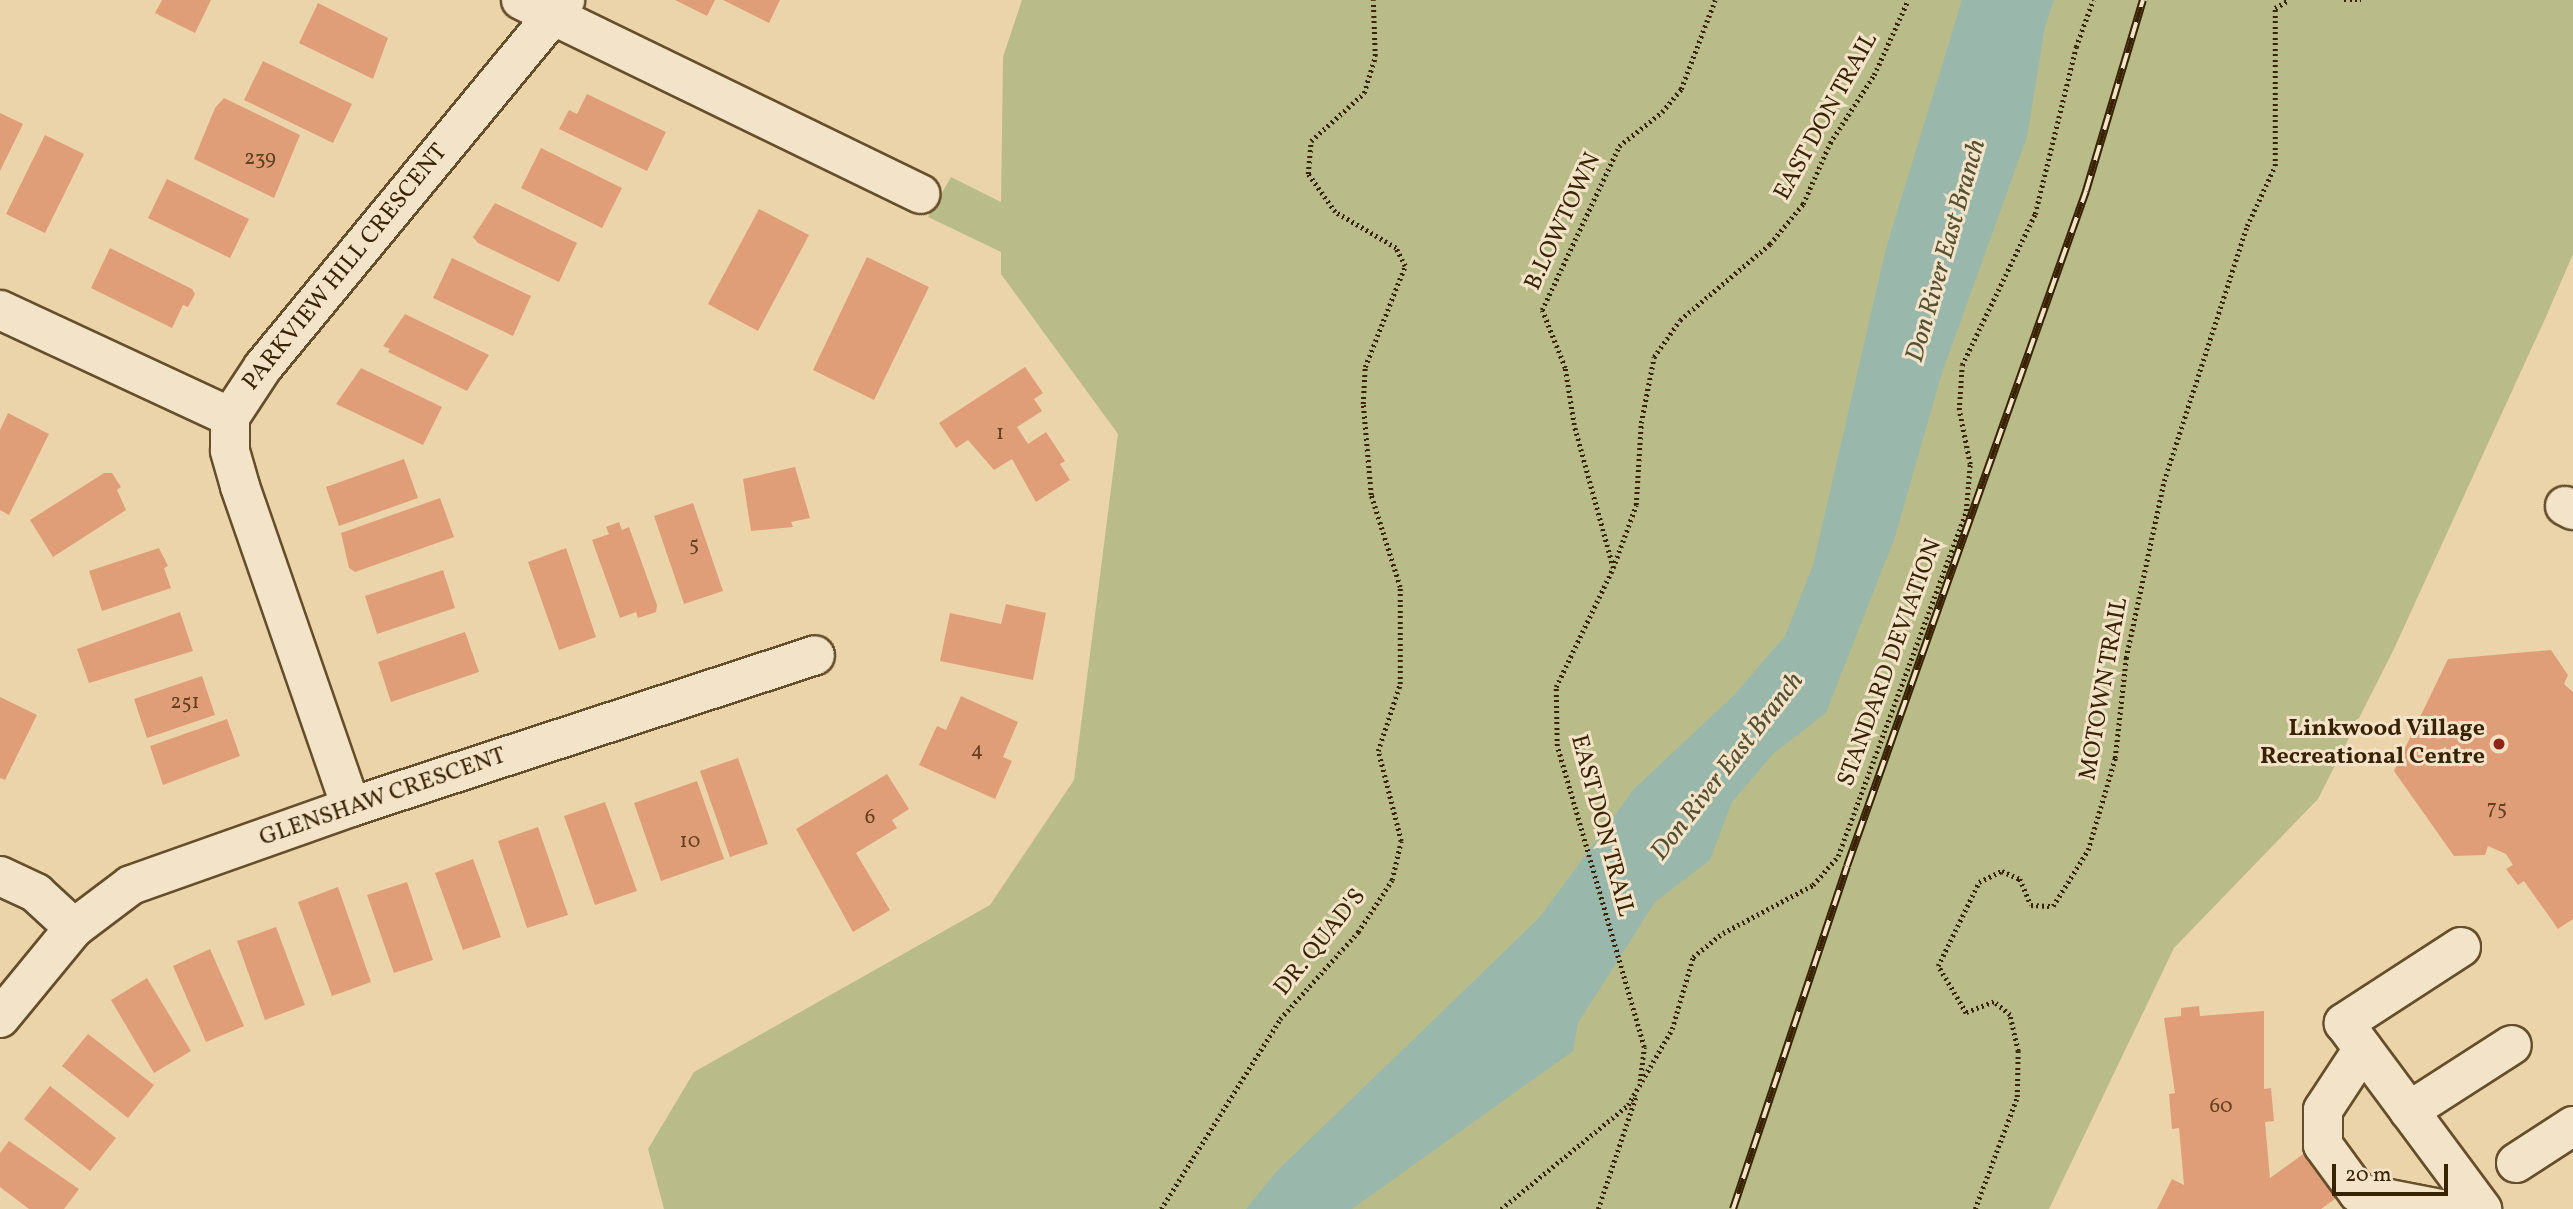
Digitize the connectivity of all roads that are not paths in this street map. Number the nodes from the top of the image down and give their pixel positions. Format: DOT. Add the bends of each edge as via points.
graph roads {
  1 [pos="546,5"];
  2 [pos="920,194"];
  3 [pos="0,310"];
  4 [pos="230,417"];
  5 [pos="815,655"];
  6 [pos="351,807"];
  7 [pos="0,876"];
  8 [pos="74,928"];
  9 [pos="2460,947"];
  10 [pos="0,1018"];
  11 [pos="2353,1036"];
  12 [pos="2512,1045"];
  13 [pos="2409,1111"];
  14 [pos="2573,1126"];
  15 [pos="2516,1163"];
  16 [pos="2441,1209"];
  17 [pos="2482,1209"];
  1 -- 2 [label="street"];
  1 -- 4 [label="street, PARKVIEW HILL CRESCENT" via="263,367"];
  3 -- 4 [label="street"];
  4 -- 6 [label="street, PARKVIEW HILL CRESCENT" via="230,450 240,486"];
  5 -- 6 [label="street, GLENSHAW CRESCENT"];
  6 -- 8 [label="street, GLENSHAW CRESCENT" via="131,885"];
  7 -- 8 [label="street" via="36,893"];
  8 -- 10 [label="street, GLENSHAW CRESCENT"];
  9 -- 11 [label="street"];
  11 -- 13 [label="street"];
  11 -- 16 [label="street" via="2323,1110 2323,1145 2358,1193"];
  12 -- 13 [label="street"];
  13 -- 17 [label="street"];
  14 -- 15 [label="street"];
}
